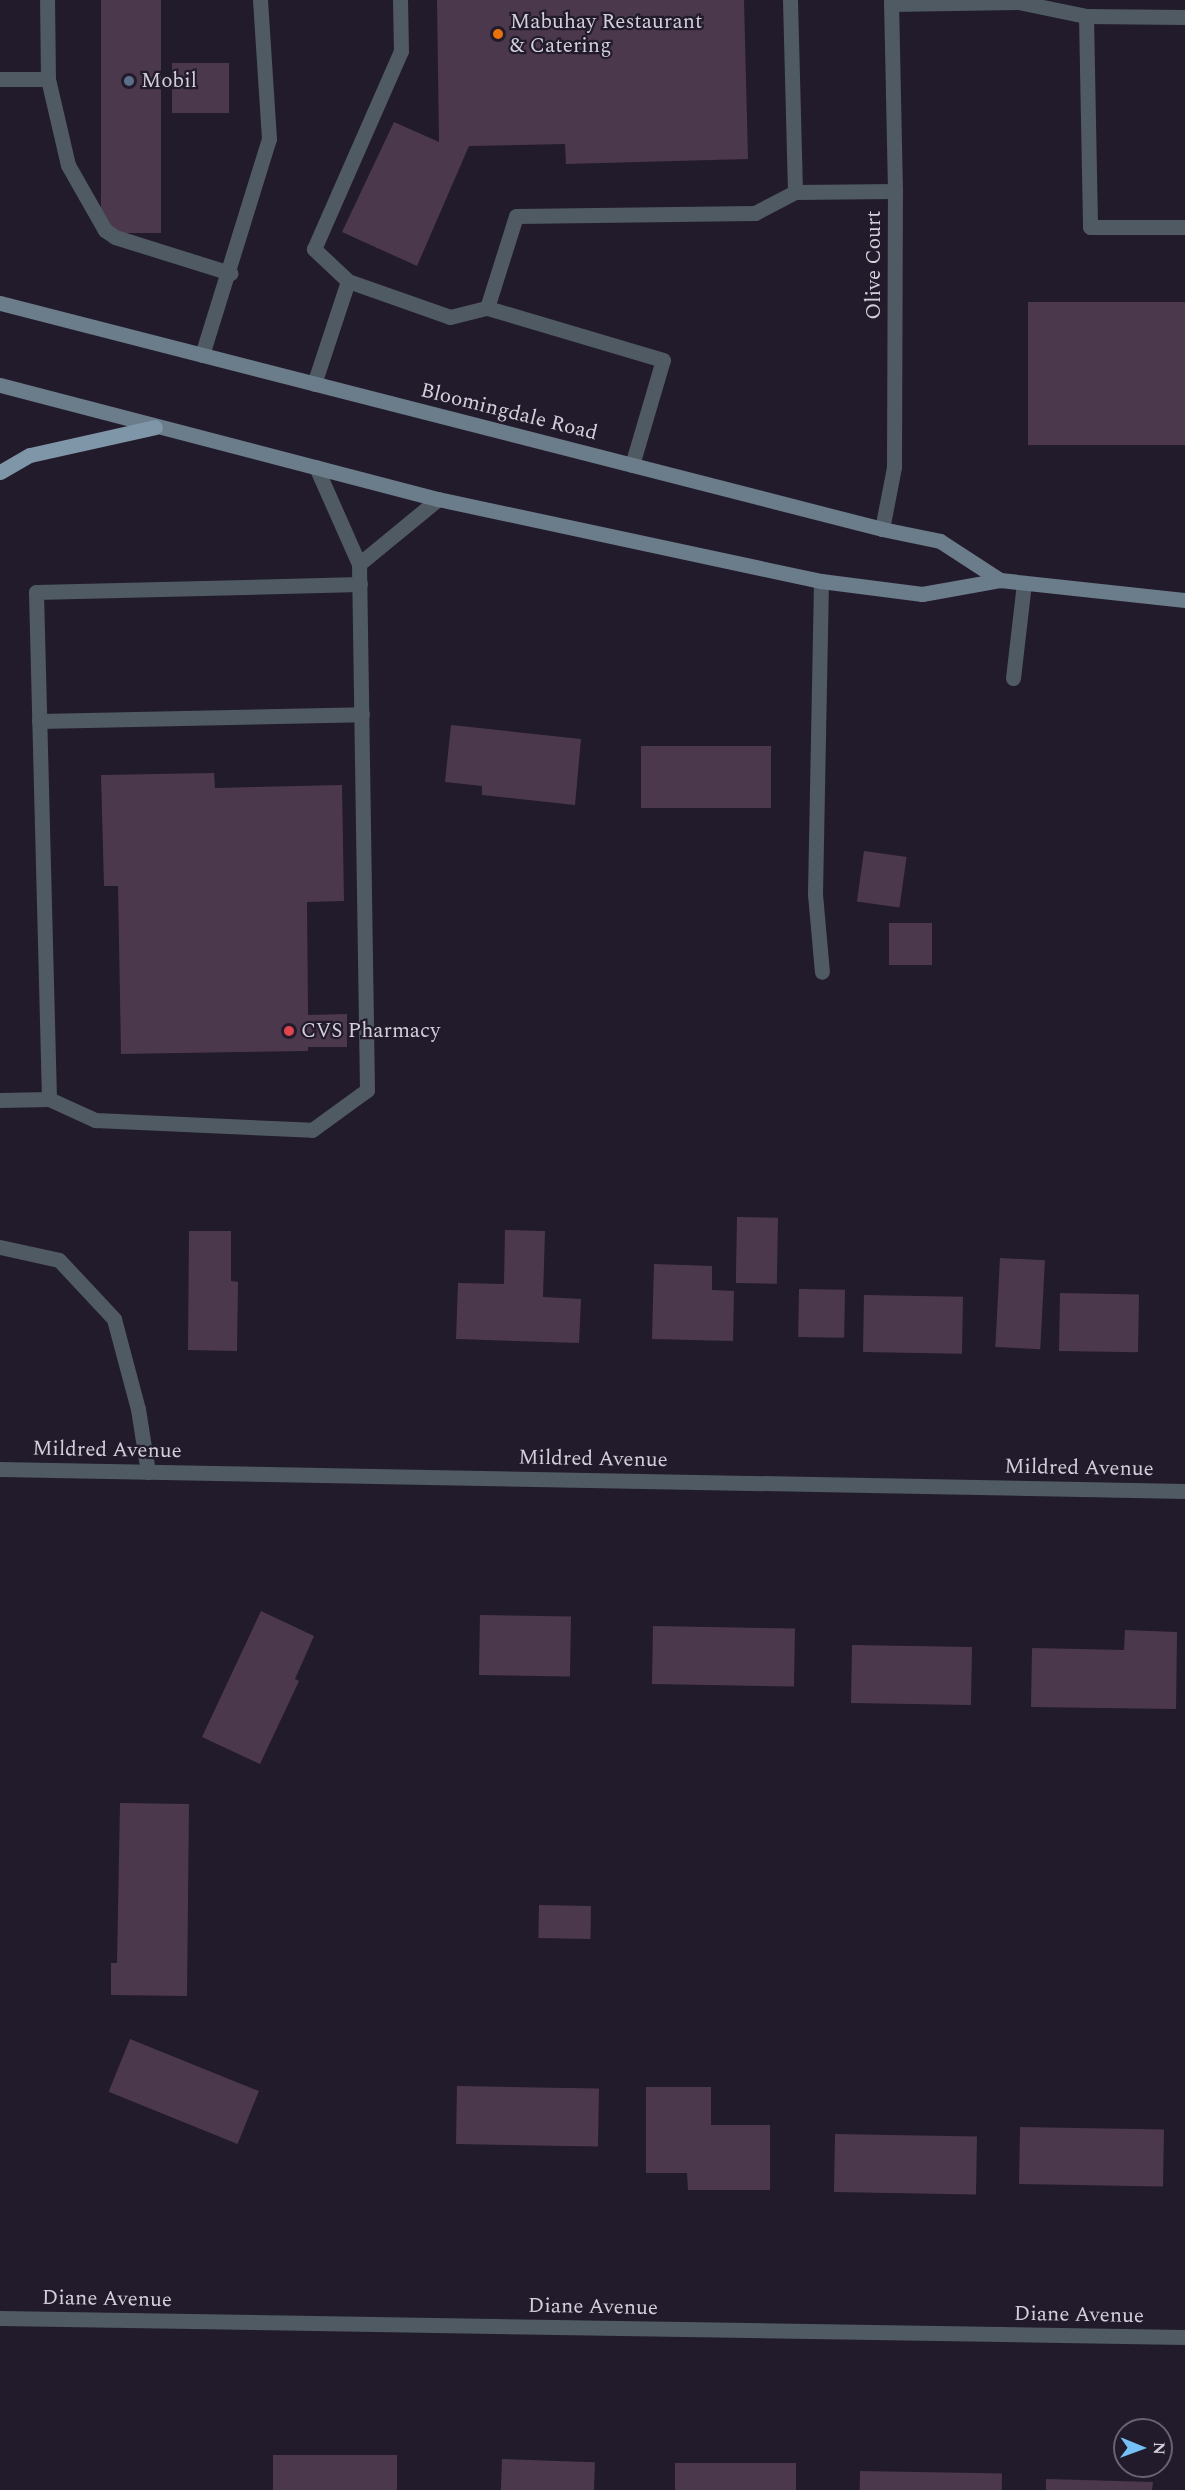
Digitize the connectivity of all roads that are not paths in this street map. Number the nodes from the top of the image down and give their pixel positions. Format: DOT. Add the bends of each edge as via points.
graph roads {
  1 [pos="46,0"];
  2 [pos="260,0"];
  3 [pos="400,0"];
  4 [pos="790,0"];
  5 [pos="891,2"];
  6 [pos="1086,16"];
  7 [pos="1185,17"];
  8 [pos="0,79"];
  9 [pos="48,80"];
  10 [pos="895,191"];
  11 [pos="795,192"];
  12 [pos="1185,227"];
  13 [pos="230,273"];
  14 [pos="348,281"];
  15 [pos="0,303"];
  16 [pos="487,308"];
  17 [pos="202,355"];
  18 [pos="314,384"];
  19 [pos="0,385"];
  20 [pos="155,426"];
  21 [pos="633,465"];
  22 [pos="316,467"];
  23 [pos="0,472"];
  24 [pos="438,499"];
  25 [pos="882,529"];
  26 [pos="359,564"];
  27 [pos="1000,579"];
  28 [pos="821,581"];
  29 [pos="1024,583"];
  30 [pos="360,584"];
  31 [pos="1185,600"];
  32 [pos="1013,678"];
  33 [pos="362,714"];
  34 [pos="39,721"];
  35 [pos="822,972"];
  36 [pos="49,1099"];
  37 [pos="0,1100"];
  38 [pos="0,1247"];
  39 [pos="0,1469"];
  40 [pos="148,1472"];
  41 [pos="1185,1491"];
  42 [pos="0,2318"];
  43 [pos="1185,2337"];
  1 -- 9 [label="street"];
  2 -- 13 [label="street" via="269,139"];
  3 -- 14 [label="street" via="401,51 314,249"];
  4 -- 11 [label="street"];
  5 -- 6 [label="street" via="1018,2"];
  5 -- 10 [label="street, Olive Court"];
  6 -- 7 [label="street"];
  6 -- 12 [label="street" via="1090,227"];
  8 -- 9 [label="street"];
  9 -- 13 [label="street" via="68,165 105,230 115,237"];
  10 -- 11 [label="street"];
  10 -- 25 [label="street, Olive Court" via="894,467"];
  11 -- 16 [label="street" via="755,213 516,216"];
  13 -- 17 [label="street"];
  14 -- 16 [label="street" via="450,317"];
  14 -- 18 [label="street"];
  15 -- 17 [label="main road, Bloomingdale Road"];
  16 -- 21 [label="street" via="663,360"];
  17 -- 18 [label="main road, Bloomingdale Road"];
  18 -- 21 [label="main road, Bloomingdale Road"];
  19 -- 20 [label="main road, Bloomingdale Road"];
  20 -- 22 [label="main road, Bloomingdale Road"];
  20 -- 23 [label="main road" via="30,455"];
  21 -- 25 [label="main road, Bloomingdale Road"];
  22 -- 24 [label="main road, Bloomingdale Road"];
  22 -- 26 [label="street"];
  24 -- 26 [label="street"];
  24 -- 28 [label="main road, Bloomingdale Road"];
  25 -- 27 [label="main road, Bloomingdale Road" via="940,541"];
  26 -- 30 [label="street"];
  27 -- 28 [label="main road, Bloomingdale Road" via="922,594"];
  27 -- 29 [label="main road, Bloomingdale Road"];
  28 -- 35 [label="street" via="815,894"];
  29 -- 31 [label="main road, Bloomingdale Road"];
  29 -- 32 [label="street"];
  30 -- 33 [label="street"];
  30 -- 34 [label="street" via="36,592"];
  33 -- 34 [label="street"];
  33 -- 36 [label="street" via="367,1090 312,1130 94,1120"];
  34 -- 36 [label="street"];
  36 -- 37 [label="street"];
  38 -- 40 [label="street" via="59,1260 114,1319 138,1409"];
  39 -- 40 [label="street, Mildred Avenue"];
  40 -- 41 [label="street, Mildred Avenue"];
  42 -- 43 [label="street, Diane Avenue"];
}
